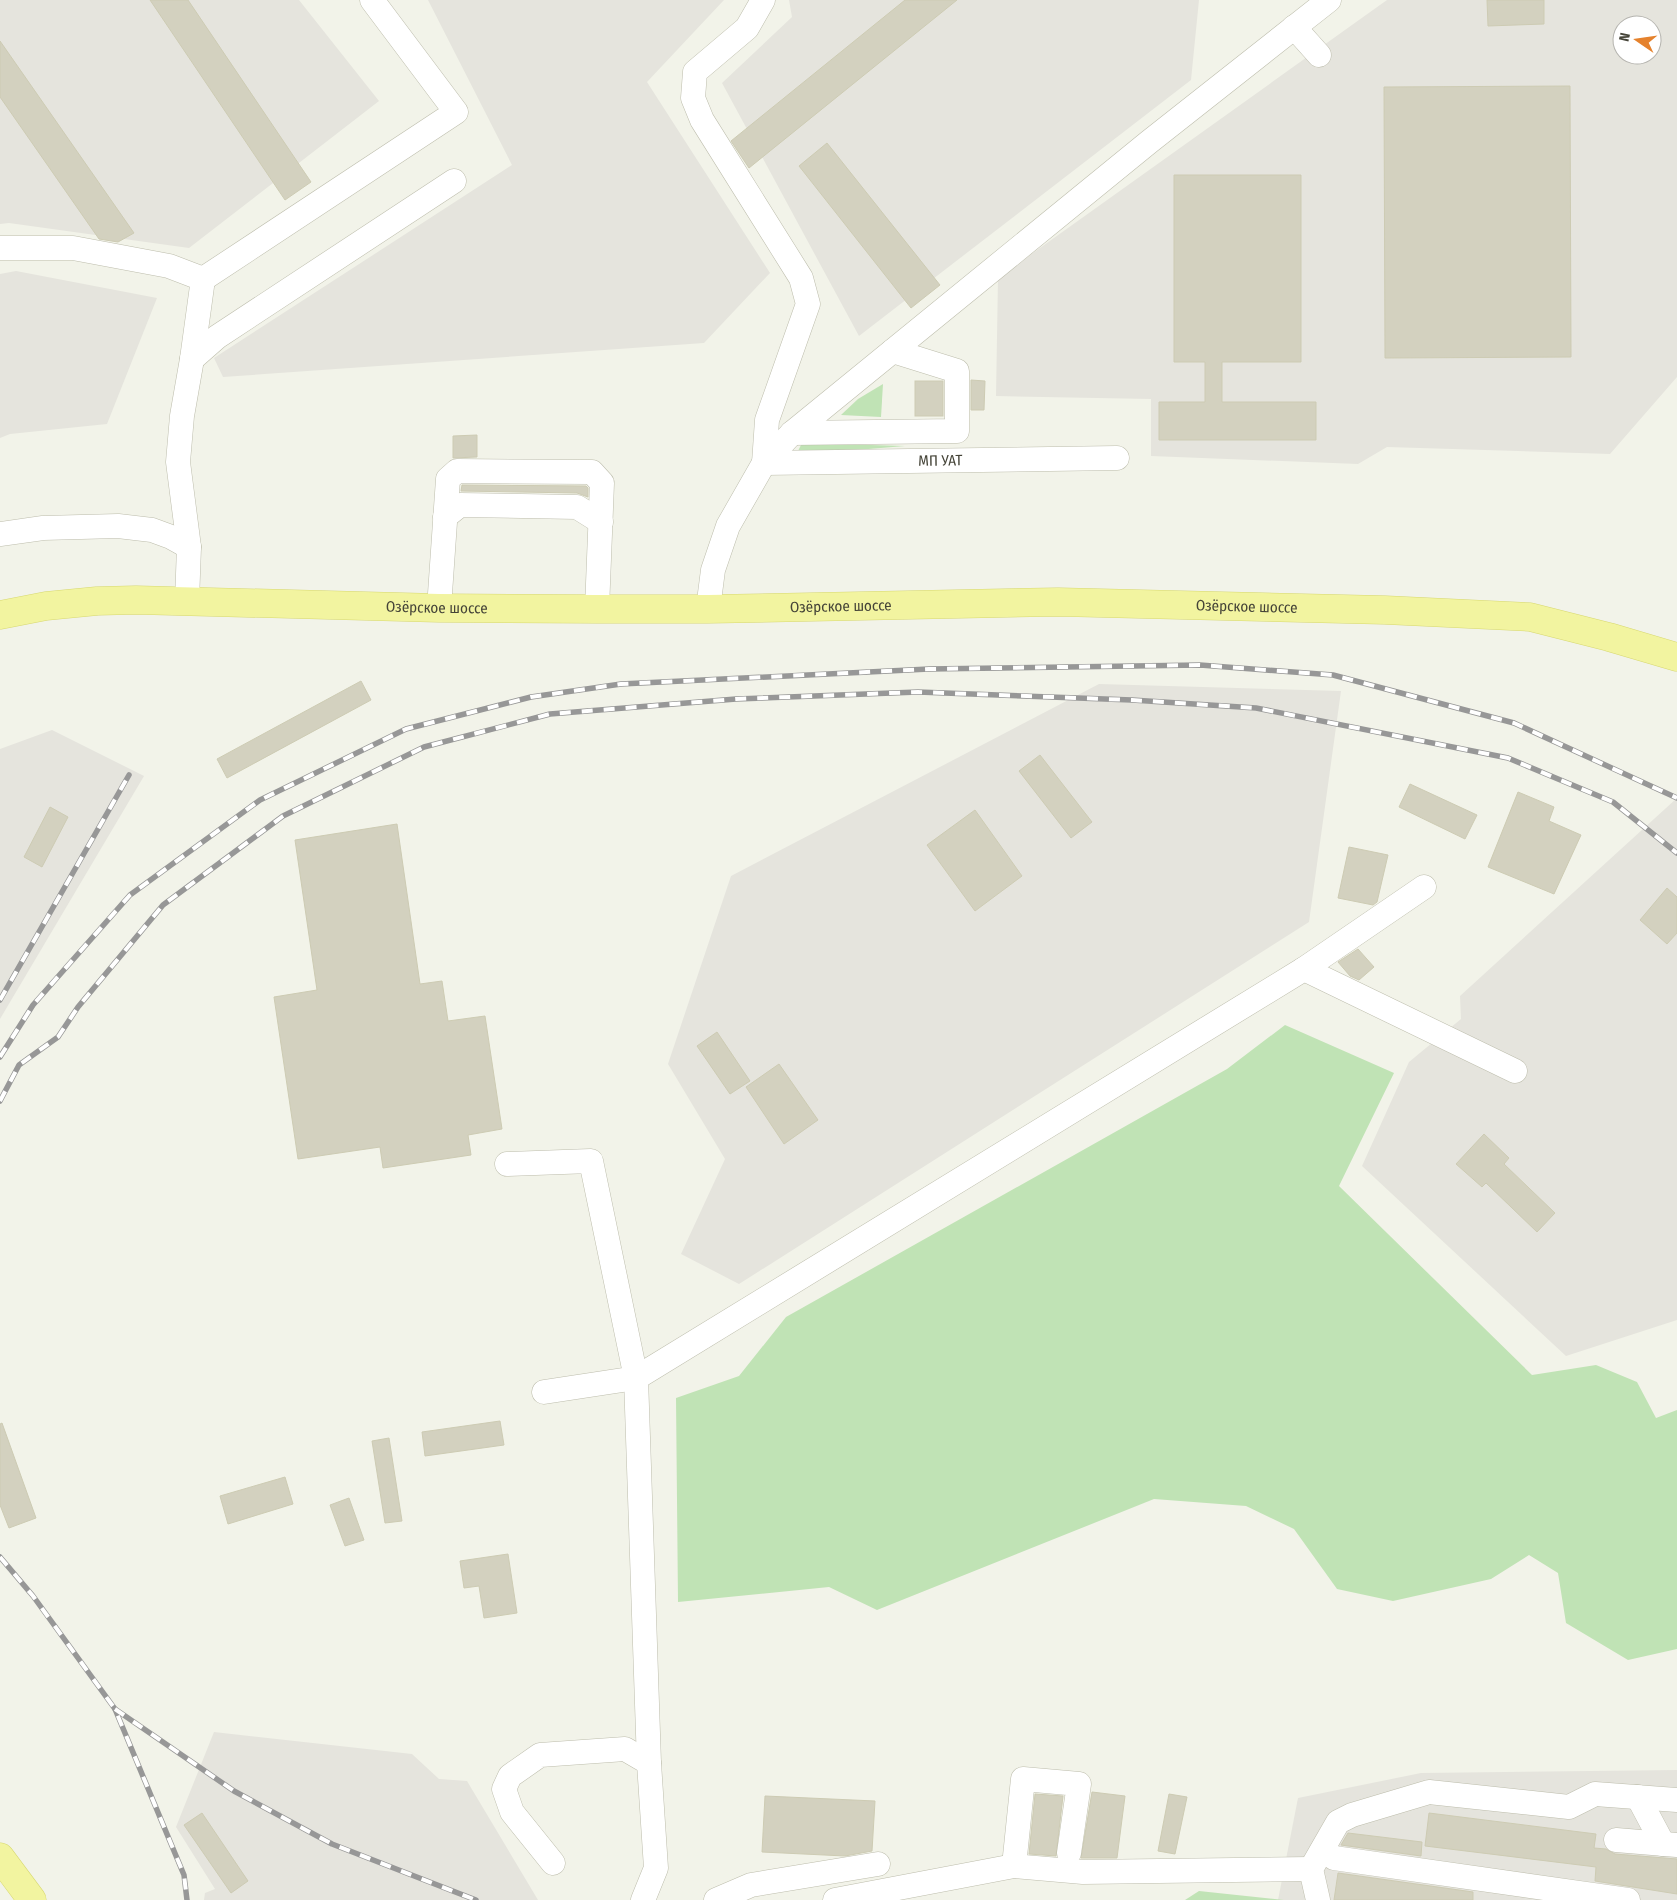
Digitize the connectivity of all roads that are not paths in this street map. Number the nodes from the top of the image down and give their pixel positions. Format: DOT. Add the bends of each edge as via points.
graph roads {
  1 [pos="372,0"];
  2 [pos="763,0"];
  3 [pos="1329,0"];
  4 [pos="1294,27"];
  5 [pos="1319,55"];
  6 [pos="454,181"];
  7 [pos="0,248"];
  8 [pos="203,279"];
  9 [pos="893,351"];
  10 [pos="192,359"];
  11 [pos="792,433"];
  12 [pos="1117,458"];
  13 [pos="764,463"];
  14 [pos="445,518"];
  15 [pos="601,522"];
  16 [pos="0,534"];
  17 [pos="189,548"];
  18 [pos="187,601"];
  19 [pos="439,608"];
  20 [pos="597,609"];
  21 [pos="708,609"];
  22 [pos="0,616"];
  23 [pos="1677,657"];
  24 [pos="1424,887"];
  25 [pos="1304,969"];
  26 [pos="1515,1071"];
  27 [pos="507,1164"];
  28 [pos="636,1378"];
  29 [pos="544,1392"];
  30 [pos="649,1763"];
  31 [pos="1638,1797"];
  32 [pos="1677,1800"];
  33 [pos="1616,1840"];
  34 [pos="1670,1844"];
  35 [pos="1323,1849"];
  36 [pos="1069,1853"];
  37 [pos="0,1857"];
  38 [pos="553,1863"];
  39 [pos="878,1864"];
  40 [pos="1014,1866"];
  41 [pos="1311,1869"];
  42 [pos="32,1900"];
  43 [pos="643,1900"];
  44 [pos="716,1900"];
  45 [pos="834,1900"];
  46 [pos="1318,1900"];
  47 [pos="1628,1900"];
  1 -- 8 [label="street" via="456,112"];
  2 -- 13 [label="street" via="747,28 695,72 692,98 702,120 801,278 808,304 767,420"];
  3 -- 4 [label="street"];
  4 -- 5 [label="street"];
  4 -- 9 [label="street"];
  6 -- 10 [label="street" via="217,338"];
  7 -- 8 [label="street" via="74,248 169,266"];
  8 -- 10 [label="street"];
  9 -- 11 [label="street"];
  9 -- 11 [label="street" via="957,371 957,431"];
  10 -- 17 [label="street" via="178,462"];
  11 -- 13 [label="street"];
  12 -- 13 [label="street, МП УАТ"];
  13 -- 21 [label="street" via="728,526 713,570"];
  14 -- 15 [label="street" via="460,505 577,507"];
  14 -- 15 [label="street" via="448,479 457,471 592,472 602,483"];
  14 -- 19 [label="street"];
  15 -- 20 [label="street"];
  16 -- 17 [label="street" via="43,528 118,526 152,530"];
  17 -- 18 [label="street"];
  18 -- 19 [label="main road, Озёрское шоссе"];
  18 -- 22 [label="main road, Озёрское шоссе" via="97,601 46,606"];
  19 -- 20 [label="main road, Озёрское шоссе"];
  20 -- 21 [label="main road, Озёрское шоссе"];
  21 -- 23 [label="main road, Озёрское шоссе" via="1058,602 1530,617"];
  24 -- 25 [label="street"];
  25 -- 26 [label="street"];
  25 -- 28 [label="street"];
  27 -- 28 [label="street" via="591,1161"];
  28 -- 29 [label="street"];
  28 -- 30 [label="street"];
  30 -- 38 [label="street" via="625,1749 540,1755 510,1776 504,1789 512,1812"];
  30 -- 43 [label="street" via="656,1868"];
  31 -- 32 [label="street"];
  31 -- 34 [label="street"];
  31 -- 35 [label="street" via="1595,1794 1569,1806 1429,1792 1338,1822"];
  33 -- 34 [label="street"];
  35 -- 41 [label="street"];
  35 -- 47 [label="street" via="1334,1858"];
  36 -- 40 [label="street" via="1079,1784 1024,1779"];
  37 -- 42 [label="main road"];
  39 -- 44 [label="street" via="751,1885"];
  40 -- 41 [label="street" via="1083,1872"];
  40 -- 45 [label="street"];
  41 -- 46 [label="street"];
}
